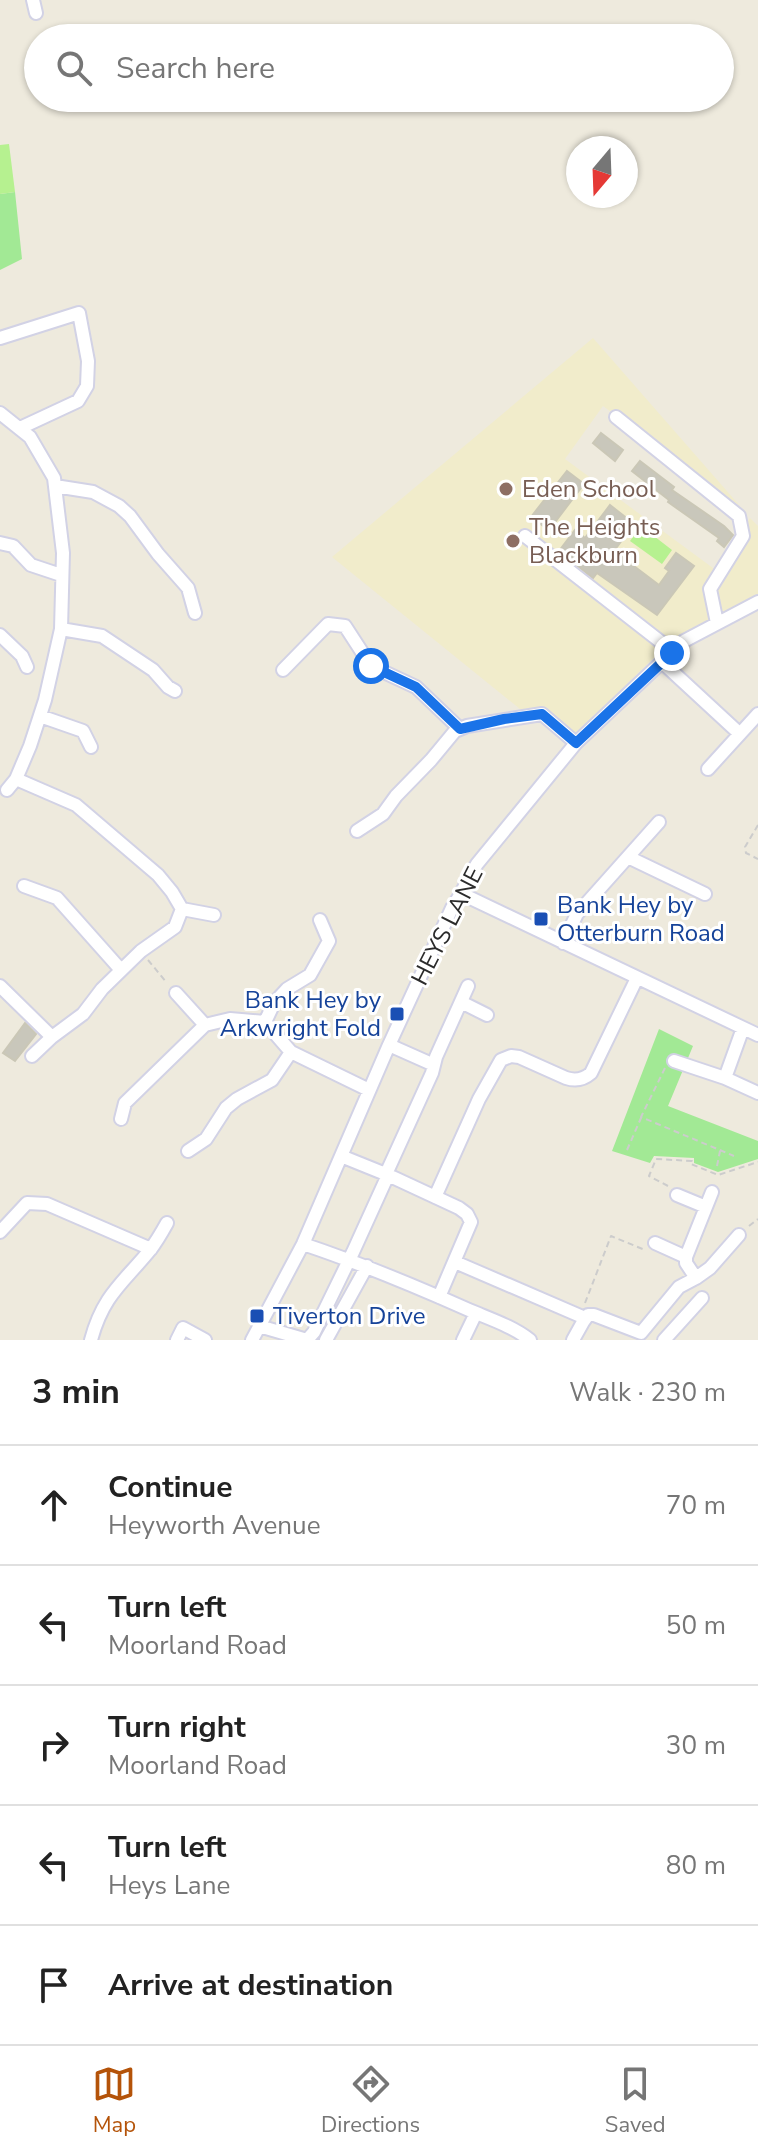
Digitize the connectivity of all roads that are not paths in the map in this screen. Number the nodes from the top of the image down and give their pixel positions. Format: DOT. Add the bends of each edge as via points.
graph roads {
  1 [pos="0,338"];
  2 [pos="0,413"];
  3 [pos="616,417"];
  4 [pos="20,428"];
  5 [pos="55,486"];
  6 [pos="525,536"];
  7 [pos="0,543"];
  8 [pos="61,575"];
  9 [pos="758,602"];
  10 [pos="195,613"];
  11 [pos="717,623"];
  12 [pos="61,629"];
  13 [pos="0,635"];
  14 [pos="667,657"];
  15 [pos="27,667"];
  16 [pos="283,670"];
  17 [pos="175,691"];
  18 [pos="758,714"];
  19 [pos="40,716"];
  20 [pos="460,729"];
  21 [pos="740,734"];
  22 [pos="576,743"];
  23 [pos="91,747"];
  24 [pos="708,769"];
  25 [pos="16,779"];
  26 [pos="7,790"];
  27 [pos="659,822"];
  28 [pos="357,831"];
  29 [pos="628,857"];
  30 [pos="24,886"];
  31 [pos="462,894"];
  32 [pos="705,894"];
  33 [pos="182,909"];
  34 [pos="214,915"];
  35 [pos="320,920"];
  36 [pos="563,943"];
  37 [pos="121,970"];
  38 [pos="637,978"];
  39 [pos="0,986"];
  40 [pos="468,986"];
  41 [pos="176,993"];
  42 [pos="461,1002"];
  43 [pos="487,1015"];
  44 [pos="265,1022"];
  45 [pos="205,1025"];
  46 [pos="743,1028"];
  47 [pos="758,1035"];
  48 [pos="52,1037"];
  49 [pos="389,1045"];
  50 [pos="291,1052"];
  51 [pos="32,1056"];
  52 [pos="674,1061"];
  53 [pos="434,1065"];
  54 [pos="725,1078"];
  55 [pos="369,1090"];
  56 [pos="758,1093"];
  57 [pos="121,1119"];
  58 [pos="188,1151"];
  59 [pos="341,1156"];
  60 [pos="387,1175"];
  61 [pos="712,1192"];
  62 [pos="677,1195"];
  63 [pos="435,1197"];
  64 [pos="706,1207"];
  65 [pos="167,1223"];
  66 [pos="0,1232"];
  67 [pos="739,1235"];
  68 [pos="655,1243"];
  69 [pos="303,1244"];
  70 [pos="151,1249"];
  71 [pos="686,1257"];
  72 [pos="349,1259"];
  73 [pos="455,1262"];
  74 [pos="367,1266"];
  75 [pos="696,1278"];
  76 [pos="439,1297"];
  77 [pos="702,1298"];
  78 [pos="476,1313"];
  79 [pos="582,1317"];
  80 [pos="259,1326"];
  81 [pos="645,1336"];
  82 [pos="91,1340"];
  83 [pos="177,1340"];
  84 [pos="205,1340"];
  85 [pos="252,1340"];
  86 [pos="307,1340"];
  87 [pos="326,1340"];
  88 [pos="463,1340"];
  89 [pos="530,1340"];
  90 [pos="573,1340"];
  91 [pos="664,1340"];
  1 -- 4 [label="street" via="79,313 87,386 78,401"];
  2 -- 4 [label="street"];
  3 -- 11 [label="street" via="739,516 743,536 710,589"];
  4 -- 5 [label="street"];
  5 -- 8 [label="street"];
  5 -- 10 [label="street" via="93,492 119,506 188,588"];
  6 -- 14 [label="street" via="666,646"];
  7 -- 8 [label="street" via="13,546 31,565"];
  8 -- 12 [label="street"];
  9 -- 11 [label="street, HEYS LANE"];
  11 -- 14 [label="street, HEYS LANE"];
  12 -- 17 [label="street" via="102,636"];
  12 -- 19 [label="street"];
  13 -- 15 [label="street"];
  14 -- 21 [label="street"];
  14 -- 22 [label="street, HEYS LANE"];
  16 -- 20 [label="street" via="328,624 345,626 371,666 416,687"];
  18 -- 21 [label="street"];
  19 -- 23 [label="street" via="83,731"];
  19 -- 25 [label="street"];
  20 -- 22 [label="street" via="542,714"];
  20 -- 28 [label="street" via="383,814"];
  21 -- 24 [label="street"];
  22 -- 31 [label="street, HEYS LANE" via="477,864"];
  25 -- 26 [label="street"];
  25 -- 33 [label="street" via="76,805 158,875"];
  27 -- 29 [label="street"];
  29 -- 32 [label="street"];
  29 -- 36 [label="street" via="577,914"];
  30 -- 37 [label="street" via="57,898"];
  31 -- 36 [label="street"];
  31 -- 49 [label="street, HEYS LANE"];
  33 -- 34 [label="street"];
  33 -- 37 [label="street" via="175,927"];
  35 -- 44 [label="street" via="329,941 322,956 310,975 274,1003"];
  36 -- 38 [label="street"];
  37 -- 48 [label="street" via="83,1014"];
  38 -- 46 [label="street"];
  38 -- 63 [label="street" via="585,1078 572,1080 519,1057 501,1060"];
  39 -- 48 [label="street"];
  40 -- 42 [label="street"];
  41 -- 45 [label="street"];
  42 -- 43 [label="street"];
  42 -- 53 [label="street"];
  44 -- 45 [label="street" via="230,1019"];
  44 -- 50 [label="street"];
  45 -- 57 [label="street" via="125,1103"];
  46 -- 47 [label="street"];
  46 -- 54 [label="street"];
  48 -- 51 [label="street"];
  49 -- 53 [label="street"];
  49 -- 55 [label="street, HEYS LANE"];
  50 -- 55 [label="street"];
  50 -- 58 [label="street" via="272,1080 226,1108 206,1139"];
  52 -- 54 [label="street"];
  53 -- 60 [label="street"];
  54 -- 56 [label="street"];
  55 -- 59 [label="street, HEYS LANE"];
  59 -- 60 [label="street"];
  59 -- 69 [label="street, HEYS LANE"];
  60 -- 63 [label="street"];
  60 -- 72 [label="street"];
  61 -- 64 [label="street"];
  62 -- 64 [label="street"];
  63 -- 73 [label="street" via="467,1214 471,1222"];
  64 -- 71 [label="street"];
  65 -- 70 [label="street"];
  66 -- 70 [label="street" via="27,1203 47,1204"];
  67 -- 75 [label="street"];
  68 -- 71 [label="street"];
  69 -- 72 [label="street"];
  69 -- 80 [label="street, HEYS LANE"];
  70 -- 82 [label="street" via="116,1286"];
  71 -- 75 [label="street"];
  72 -- 74 [label="street"];
  72 -- 86 [label="street"];
  73 -- 76 [label="street"];
  73 -- 79 [label="street"];
  74 -- 76 [label="street"];
  74 -- 87 [label="street"];
  75 -- 81 [label="street" via="679,1287"];
  76 -- 78 [label="street"];
  77 -- 91 [label="street"];
  78 -- 88 [label="street"];
  78 -- 89 [label="street"];
  79 -- 81 [label="street" via="594,1315"];
  79 -- 90 [label="street"];
  80 -- 85 [label="street, HEYS LANE"];
  80 -- 86 [label="street"];
  83 -- 84 [label="street" via="183,1328"];
}
